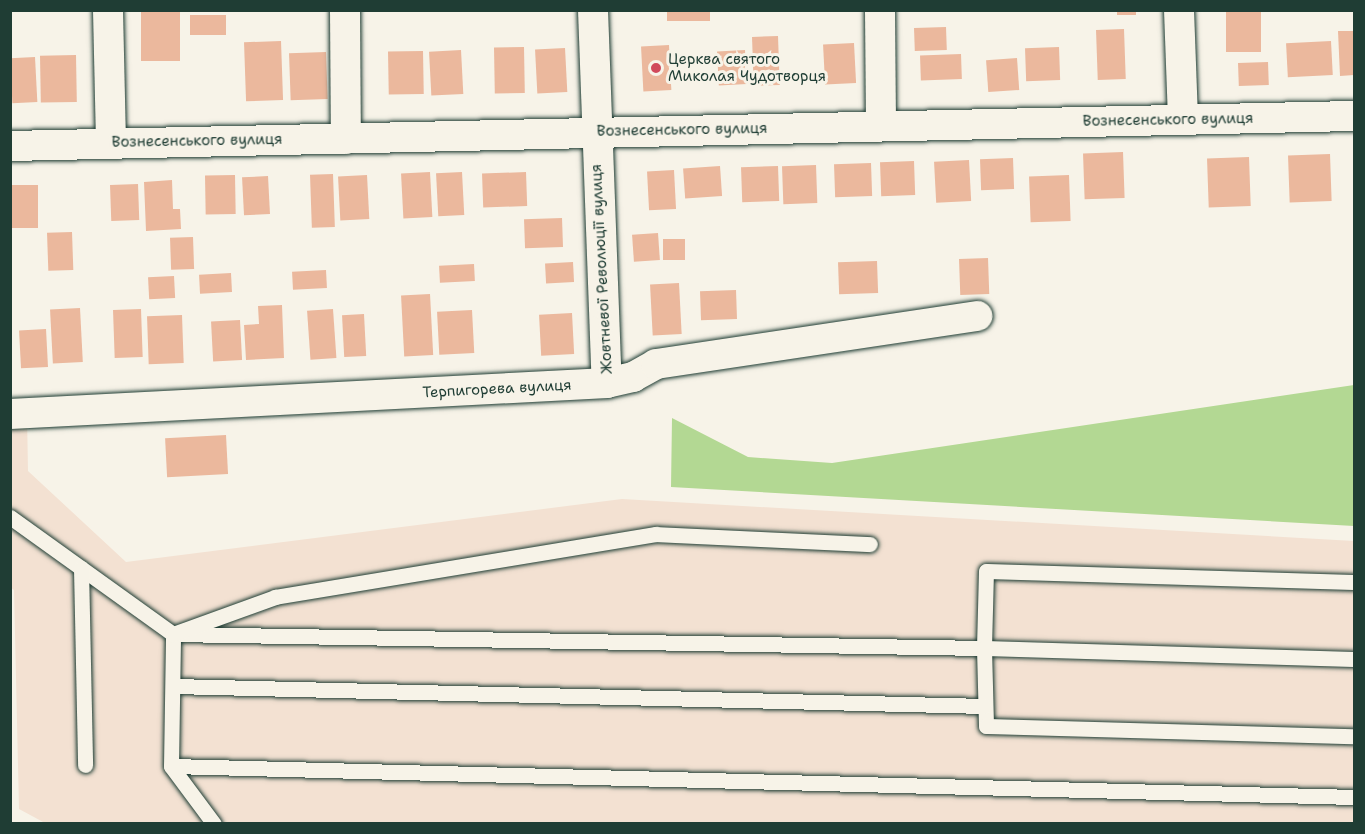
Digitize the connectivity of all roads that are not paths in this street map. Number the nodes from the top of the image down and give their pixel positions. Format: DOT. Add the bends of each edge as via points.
graph roads {
  1 [pos="108,10"];
  2 [pos="345,10"];
  3 [pos="593,10"];
  4 [pos="880,10"];
  5 [pos="1179,10"];
  6 [pos="1354,116"];
  7 [pos="1183,119"];
  8 [pos="881,125"];
  9 [pos="596,133"];
  10 [pos="346,139"];
  11 [pos="111,142"];
  12 [pos="10,146"];
  13 [pos="977,316"];
  14 [pos="607,383"];
  15 [pos="10,414"];
  16 [pos="10,517"];
  17 [pos="870,544"];
  18 [pos="81,568"];
  19 [pos="1354,582"];
  20 [pos="174,634"];
  21 [pos="984,648"];
  22 [pos="1354,659"];
  23 [pos="173,686"];
  24 [pos="984,706"];
  25 [pos="1354,736"];
  26 [pos="85,765"];
  27 [pos="171,766"];
  28 [pos="1354,796"];
  29 [pos="214,824"];
  1 -- 11 [label="street"];
  2 -- 10 [label="street"];
  3 -- 9 [label="street, Жовтневої Революції вулиця"];
  4 -- 8 [label="street"];
  5 -- 7 [label="street"];
  6 -- 7 [label="street, Вознесенського вулиця"];
  7 -- 8 [label="street, Вознесенського вулиця"];
  8 -- 9 [label="street, Вознесенського вулиця"];
  9 -- 10 [label="street, Вознесенського вулиця"];
  9 -- 14 [label="street, Жовтневої Революції вулиця"];
  10 -- 11 [label="street, Вознесенського вулиця"];
  11 -- 12 [label="street, Вознесенського вулиця"];
  13 -- 14 [label="street, Терпигорева вулиця" via="656,364 633,377"];
  14 -- 15 [label="street, Терпигорева вулиця"];
  16 -- 18 [label="lane"];
  17 -- 20 [label="lane" via="656,534 275,597"];
  18 -- 20 [label="lane"];
  18 -- 26 [label="lane"];
  19 -- 21 [label="lane" via="986,571"];
  20 -- 21 [label="lane"];
  20 -- 23 [label="lane"];
  21 -- 22 [label="lane"];
  21 -- 24 [label="lane"];
  23 -- 24 [label="lane"];
  23 -- 27 [label="lane"];
  24 -- 25 [label="lane" via="986,726"];
  27 -- 28 [label="lane"];
  27 -- 29 [label="lane"];
}
